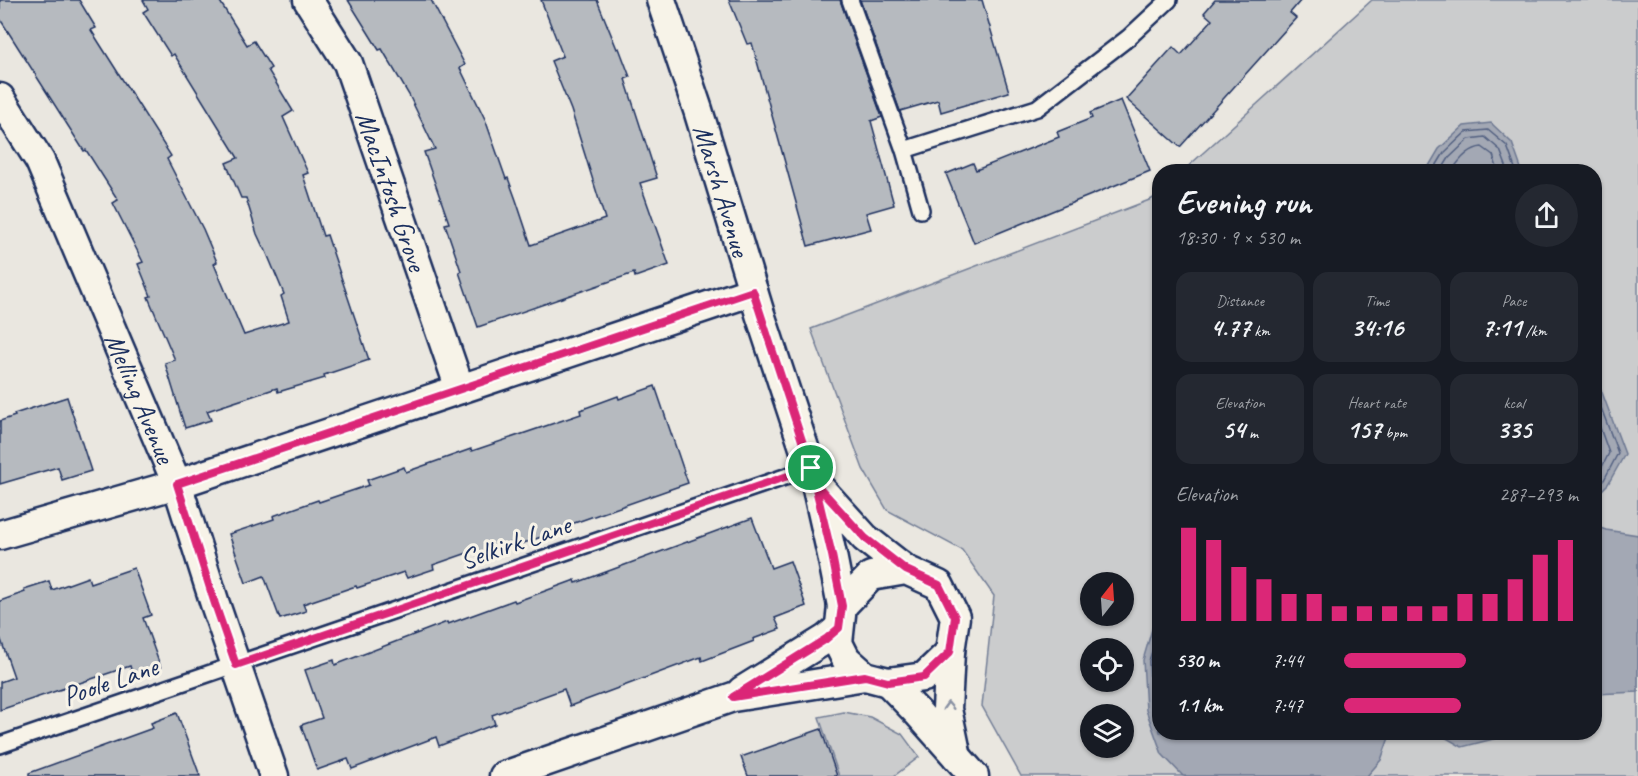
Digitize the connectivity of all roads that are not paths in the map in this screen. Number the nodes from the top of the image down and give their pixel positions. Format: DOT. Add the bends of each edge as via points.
graph roads {
  1 [pos="308,0"];
  2 [pos="661,0"];
  3 [pos="850,0"];
  4 [pos="1169,0"];
  5 [pos="0,98"];
  6 [pos="904,150"];
  7 [pos="921,210"];
  8 [pos="753,291"];
  9 [pos="460,389"];
  10 [pos="814,476"];
  11 [pos="177,484"];
  12 [pos="0,535"];
  13 [pos="906,570"];
  14 [pos="840,617"];
  15 [pos="950,652"];
  16 [pos="236,665"];
  17 [pos="877,679"];
  18 [pos="733,697"];
  19 [pos="0,745"];
  20 [pos="966,768"];
  21 [pos="274,776"];
  22 [pos="504,776"];
  1 -- 9 [label="street, MacIntosh Grove" via="348,63"];
  2 -- 8 [label="street, Marsh Avenue"];
  3 -- 6 [label="lane"];
  4 -- 6 [label="lane" via="1128,38 1037,108"];
  5 -- 11 [label="street, Melling Avenue" via="40,161"];
  6 -- 7 [label="lane"];
  8 -- 9 [label="street"];
  8 -- 10 [label="street, Marsh Avenue"];
  9 -- 11 [label="street"];
  10 -- 13 [label="street, Marsh Avenue" via="865,538"];
  10 -- 14 [label="street, Marsh Avenue" via="832,555"];
  10 -- 16 [label="lane, Selkirk Lane"];
  11 -- 12 [label="street"];
  11 -- 16 [label="street, Melling Avenue"];
  13 -- 14 [label="street" via="871,576"];
  13 -- 15 [label="street" via="939,585 955,617"];
  14 -- 17 [label="street" via="838,643 846,659"];
  14 -- 18 [label="street" via="826,639"];
  15 -- 17 [label="street" via="924,677"];
  20 -- 15 [label="street, one-way" via="947,709"];
  16 -- 19 [label="lane, Poole Lane"];
  16 -- 21 [label="street, Melling Avenue"];
  17 -- 18 [label="street"];
  17 -- 20 [label="street" via="918,713"];
  18 -- 22 [label="street"];
}
